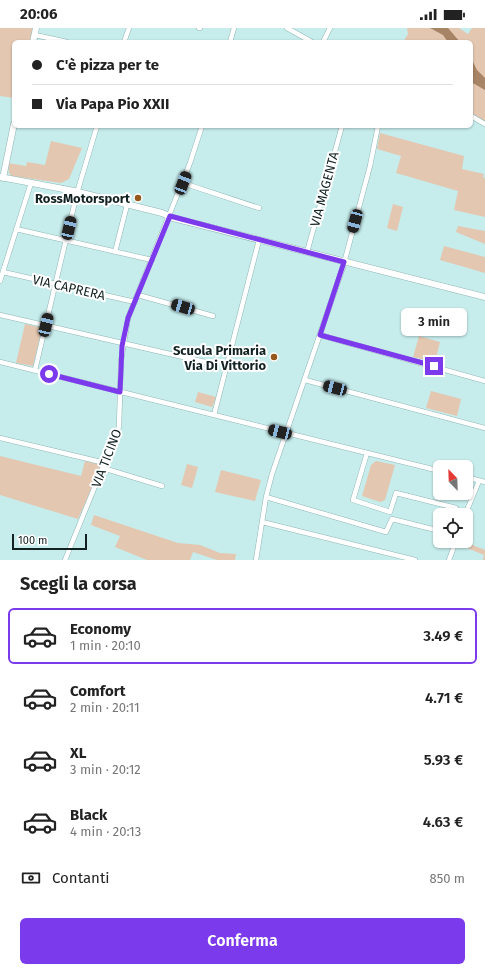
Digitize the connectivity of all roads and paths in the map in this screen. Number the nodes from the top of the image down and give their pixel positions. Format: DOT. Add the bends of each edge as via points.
graph roads {
  1 [pos="36,28"];
  2 [pos="129,28"];
  3 [pos="234,28"];
  4 [pos="287,28"];
  5 [pos="330,28"];
  6 [pos="35,35"];
  7 [pos="34,40"];
  8 [pos="58,40"];
  9 [pos="125,40"];
  10 [pos="231,40"];
  11 [pos="308,40"];
  12 [pos="324,40"];
  13 [pos="473,117"];
  14 [pos="485,124"];
  15 [pos="13,128"];
  16 [pos="96,128"];
  17 [pos="201,128"];
  18 [pos="341,128"];
  19 [pos="378,128"];
  20 [pos="1,178"];
  21 [pos="30,183"];
  22 [pos="183,183"];
  23 [pos="77,193"];
  24 [pos="127,205"];
  25 [pos="259,208"];
  26 [pos="170,216"];
  27 [pos="16,229"];
  28 [pos="66,240"];
  29 [pos="259,240"];
  30 [pos="115,252"];
  31 [pos="307,252"];
  32 [pos="152,260"];
  33 [pos="344,262"];
  34 [pos="3,272"];
  35 [pos="0,281"];
  36 [pos="56,284"];
  37 [pos="138,295"];
  38 [pos="485,297"];
  39 [pos="135,302"];
  40 [pos="0,315"];
  41 [pos="213,316"];
  42 [pos="46,325"];
  43 [pos="320,335"];
  44 [pos="123,343"];
  45 [pos="0,362"];
  46 [pos="204,362"];
  47 [pos="35,370"];
  48 [pos="305,380"];
  49 [pos="485,381"];
  50 [pos="120,392"];
  51 [pos="214,415"];
  52 [pos="485,428"];
  53 [pos="286,433"];
  54 [pos="0,438"];
  55 [pos="368,453"];
  56 [pos="105,463"];
  57 [pos="103,468"];
  58 [pos="433,469"];
  59 [pos="473,479"];
  60 [pos="479,481"];
  61 [pos="485,482"];
  62 [pos="162,486"];
  63 [pos="266,497"];
  64 [pos="456,508"];
  65 [pos="468,508"];
  66 [pos="262,522"];
  67 [pos="433,529"];
  68 [pos="453,548"];
  69 [pos="65,560"];
  70 [pos="256,560"];
  71 [pos="416,560"];
  72 [pos="449,560"];
  1 -- 6 [label="street"];
  2 -- 9 [label="street"];
  3 -- 10 [label="street"];
  4 -- 11 [label="street"];
  5 -- 12 [label="street"];
  6 -- 7 [label="street"];
  6 -- 8 [label="street"];
  13 -- 14 [label="street"];
  15 -- 20 [label="street"];
  16 -- 23 [label="street"];
  17 -- 22 [label="street, VIA TICINO"];
  18 -- 31 [label="street, VIA MAGENTA"];
  19 -- 33 [label="street"];
  20 -- 21 [label="street"];
  21 -- 23 [label="street"];
  21 -- 27 [label="street"];
  22 -- 25 [label="street"];
  22 -- 26 [label="street, VIA TICINO"];
  23 -- 24 [label="street"];
  23 -- 28 [label="street"];
  24 -- 26 [label="street"];
  24 -- 30 [label="street"];
  26 -- 29 [label="street"];
  26 -- 32 [label="street, VIA TICINO"];
  27 -- 28 [label="street"];
  27 -- 34 [label="street"];
  28 -- 30 [label="street"];
  28 -- 36 [label="street"];
  29 -- 31 [label="street"];
  29 -- 51 [label="street"];
  30 -- 32 [label="street"];
  31 -- 33 [label="street"];
  32 -- 37 [label="street, VIA TICINO"];
  33 -- 38 [label="street"];
  33 -- 43 [label="street"];
  34 -- 35 [label="street"];
  34 -- 36 [label="street, VIA CAPRERA"];
  36 -- 39 [label="street, VIA CAPRERA"];
  36 -- 42 [label="street"];
  37 -- 39 [label="street, VIA TICINO"];
  37 -- 41 [label="street"];
  39 -- 44 [label="street, VIA TICINO" via="128,318"];
  40 -- 42 [label="street"];
  42 -- 44 [label="street"];
  42 -- 47 [label="street"];
  43 -- 48 [label="street"];
  43 -- 49 [label="street"];
  44 -- 46 [label="street"];
  44 -- 50 [label="street, VIA TICINO"];
  45 -- 47 [label="street"];
  47 -- 50 [label="street"];
  48 -- 52 [label="street"];
  48 -- 53 [label="street"];
  50 -- 51 [label="street"];
  50 -- 56 [label="street, VIA TICINO" via="119,427"];
  51 -- 53 [label="street"];
  53 -- 55 [label="street"];
  53 -- 63 [label="street"];
  54 -- 56 [label="street"];
  55 -- 58 [label="street"];
  55 -- 64 [label="street" via="353,500 390,512 396,493"];
  56 -- 57 [label="street, VIA TICINO"];
  57 -- 62 [label="street"];
  57 -- 69 [label="street, VIA TICINO"];
  59 -- 60 [label="street"];
  60 -- 61 [label="street"];
  60 -- 65 [label="street"];
  63 -- 66 [label="street"];
  63 -- 67 [label="street" via="386,532 392,518"];
  66 -- 70 [label="street"];
  66 -- 71 [label="street"];
  68 -- 72 [label="street"];
}
